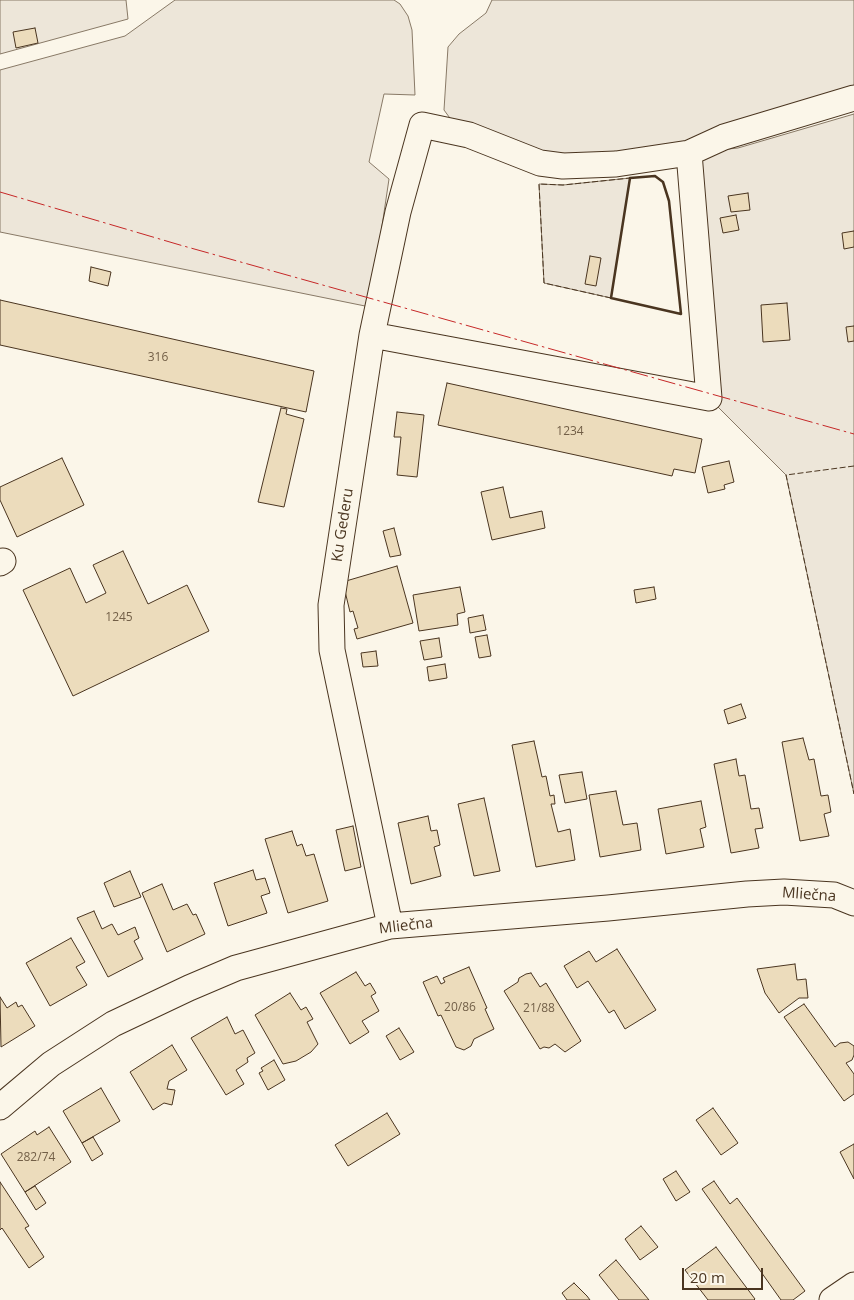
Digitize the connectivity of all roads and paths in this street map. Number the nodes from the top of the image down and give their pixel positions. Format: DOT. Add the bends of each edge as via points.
graph roads {
  1 [pos="854,98"];
  2 [pos="689,153"];
  3 [pos="372,335"];
  4 [pos="854,903"];
  5 [pos="390,926"];
  6 [pos="0,1107"];
  7 [pos="854,1285"];
  8 [pos="832,1300"];
  1 -- 2 [label="street" via="724,137"];
  2 -- 3 [label="street, Ku Gederu" via="616,164 563,166 540,163 469,135 422,125 398,212"];
  2 -- 3 [label="street" via="709,398"];
  3 -- 5 [label="street, Ku Gederu" via="330,605 332,650"];
  4 -- 5 [label="street, Mliečna" via="834,895 784,892"];
  5 -- 6 [label="street, Mliečna" via="236,968 188,988 113,1024 51,1064"];
  7 -- 8 [label="street"];
}
